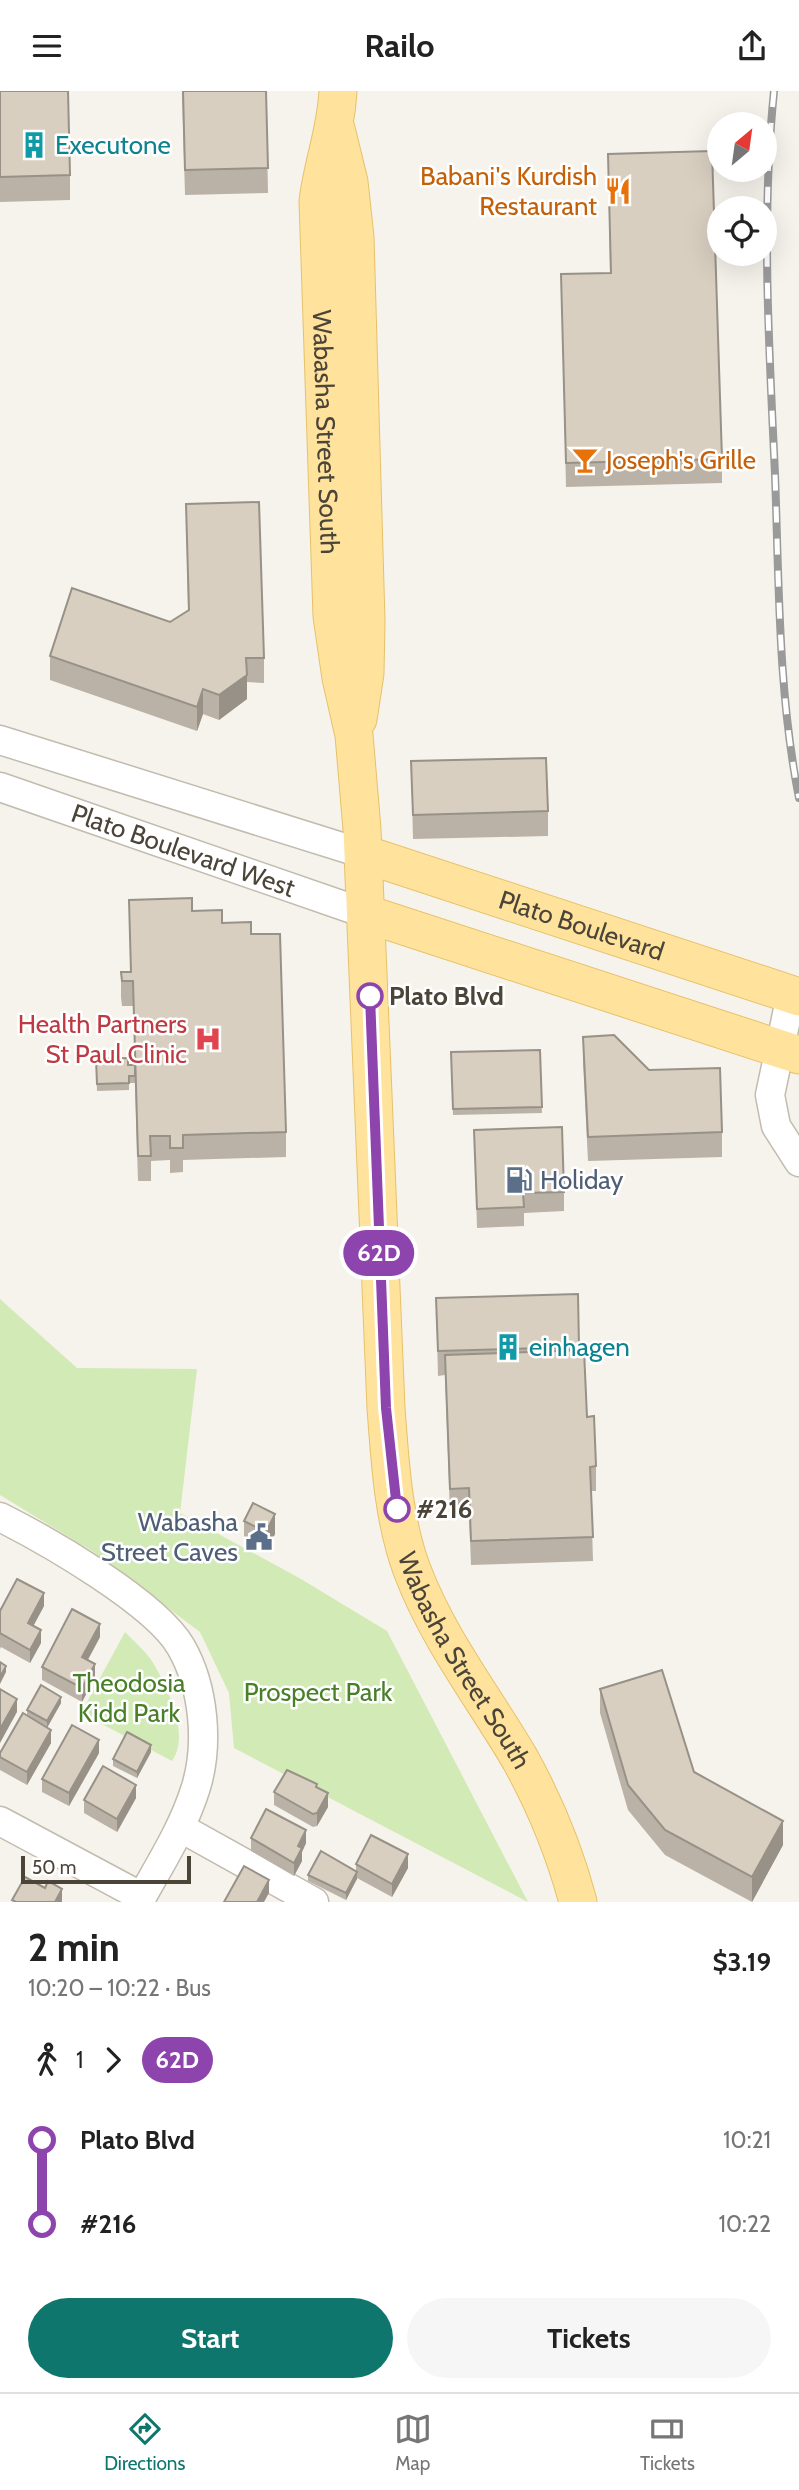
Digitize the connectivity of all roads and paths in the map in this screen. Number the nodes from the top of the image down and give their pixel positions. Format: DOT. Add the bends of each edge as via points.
graph roads {
  1 [pos="338,91"];
  2 [pos="0,740"];
  3 [pos="0,787"];
  4 [pos="363,854"];
  5 [pos="367,913"];
  6 [pos="795,996"];
  7 [pos="788,1051"];
  8 [pos="799,1162"];
  9 [pos="0,1517"];
  10 [pos="0,1821"];
  11 [pos="181,1828"];
  12 [pos="141,1900"];
  13 [pos="314,1902"];
  14 [pos="578,1902"];
  1 -- 4 [label="main road, Wabasha Street South" via="336,128 321,174 318,201 323,369 332,616 355,735"];
  2 -- 4 [label="street, Plato Boulevard West"];
  3 -- 5 [label="street, Plato Boulevard West"];
  4 -- 5 [label="main road, Wabasha Street South"];
  4 -- 6 [label="main road, Plato Boulevard"];
  5 -- 7 [label="main road"];
  5 -- 14 [label="main road, Wabasha Street South" via="386,1408 401,1527 411,1568 444,1640 538,1796"];
  6 -- 7 [label="street"];
  7 -- 8 [label="street" via="770,1094 776,1126"];
  9 -- 11 [label="street" via="83,1564 155,1618 181,1646 196,1687 205,1733 197,1785"];
  10 -- 12 [label="street"];
  11 -- 12 [label="street"];
  11 -- 13 [label="street"];
}
